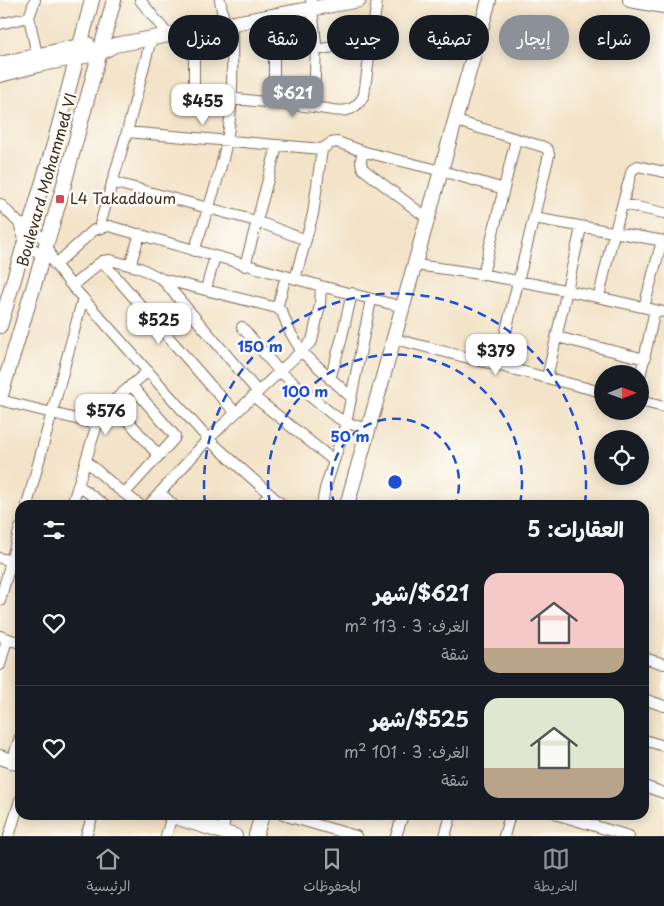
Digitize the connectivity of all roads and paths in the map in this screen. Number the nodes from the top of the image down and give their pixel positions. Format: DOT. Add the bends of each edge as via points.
graph roads {
  1 [pos="36,0"];
  2 [pos="92,0"];
  3 [pos="114,0"];
  4 [pos="140,0"];
  5 [pos="220,0"];
  6 [pos="359,0"];
  7 [pos="377,0"];
  8 [pos="489,0"];
  9 [pos="630,0"];
  10 [pos="312,4"];
  11 [pos="664,6"];
  12 [pos="225,15"];
  13 [pos="280,15"];
  14 [pos="375,15"];
  15 [pos="29,17"];
  16 [pos="0,24"];
  17 [pos="168,35"];
  18 [pos="168,36"];
  19 [pos="150,39"];
  20 [pos="106,47"];
  21 [pos="79,51"];
  22 [pos="37,55"];
  23 [pos="194,60"];
  24 [pos="230,60"];
  25 [pos="274,60"];
  26 [pos="316,60"];
  27 [pos="369,60"];
  28 [pos="0,64"];
  29 [pos="0,75"];
  30 [pos="232,99"];
  31 [pos="274,103"];
  32 [pos="314,107"];
  33 [pos="456,121"];
  34 [pos="127,132"];
  35 [pos="516,139"];
  36 [pos="227,140"];
  37 [pos="277,146"];
  38 [pos="322,149"];
  39 [pos="365,152"];
  40 [pos="442,171"];
  41 [pos="664,172"];
  42 [pos="112,182"];
  43 [pos="504,189"];
  44 [pos="0,204"];
  45 [pos="623,204"];
  46 [pos="208,208"];
  47 [pos="664,213"];
  48 [pos="427,218"];
  49 [pos="534,218"];
  50 [pos="256,221"];
  51 [pos="24,224"];
  52 [pos="99,228"];
  53 [pos="581,228"];
  54 [pos="615,232"];
  55 [pos="140,234"];
  56 [pos="306,240"];
  57 [pos="46,241"];
  58 [pos="663,241"];
  59 [pos="25,242"];
  60 [pos="194,251"];
  61 [pos="215,256"];
  62 [pos="50,261"];
  63 [pos="102,261"];
  64 [pos="130,265"];
  65 [pos="415,265"];
  66 [pos="245,266"];
  67 [pos="483,274"];
  68 [pos="290,278"];
  69 [pos="162,279"];
  70 [pos="518,281"];
  71 [pos="72,286"];
  72 [pos="321,286"];
  73 [pos="206,289"];
  74 [pos="567,289"];
  75 [pos="352,293"];
  76 [pos="599,296"];
  77 [pos="83,298"];
  78 [pos="371,300"];
  79 [pos="403,307"];
  80 [pos="644,307"];
  81 [pos="277,308"];
  82 [pos="660,311"];
  83 [pos="0,326"];
  84 [pos="242,327"];
  85 [pos="557,337"];
  86 [pos="395,339"];
  87 [pos="302,352"];
  88 [pos="645,359"];
  89 [pos="498,364"];
  90 [pos="643,365"];
  91 [pos="148,371"];
  92 [pos="280,371"];
  93 [pos="547,378"];
  94 [pos="330,379"];
  95 [pos="131,385"];
  96 [pos="594,390"];
  97 [pos="255,394"];
  98 [pos="351,397"];
  99 [pos="0,399"];
  100 [pos="112,402"];
  101 [pos="649,404"];
  102 [pos="664,408"];
  103 [pos="51,412"];
  104 [pos="235,412"];
  105 [pos="346,422"];
  106 [pos="96,424"];
  107 [pos="369,429"];
  108 [pos="208,439"];
  109 [pos="158,455"];
  110 [pos="333,460"];
  111 [pos="86,461"];
  112 [pos="78,485"];
  113 [pos="160,492"];
  114 [pos="124,493"];
  115 [pos="269,494"];
  116 [pos="28,500"];
  117 [pos="74,500"];
  118 [pos="98,500"];
  119 [pos="133,500"];
  120 [pos="153,500"];
  121 [pos="168,500"];
  122 [pos="265,500"];
  123 [pos="276,500"];
  124 [pos="323,500"];
  125 [pos="348,500"];
  126 [pos="0,558"];
  127 [pos="15,562"];
  128 [pos="0,601"];
  129 [pos="4,637"];
  130 [pos="649,660"];
  131 [pos="664,664"];
  132 [pos="0,665"];
  133 [pos="649,701"];
  134 [pos="664,706"];
  135 [pos="649,742"];
  136 [pos="664,746"];
  137 [pos="649,788"];
  138 [pos="664,793"];
  139 [pos="15,816"];
  140 [pos="91,820"];
  141 [pos="169,820"];
  142 [pos="183,820"];
  143 [pos="227,820"];
  144 [pos="261,820"];
  145 [pos="300,820"];
  146 [pos="401,820"];
  147 [pos="450,820"];
  148 [pos="509,820"];
  149 [pos="575,820"];
  150 [pos="229,834"];
  151 [pos="257,835"];
  152 [pos="9,836"];
  153 [pos="86,836"];
  154 [pos="166,836"];
  155 [pos="241,836"];
  156 [pos="356,836"];
  157 [pos="396,836"];
  158 [pos="445,836"];
  159 [pos="504,836"];
  160 [pos="629,836"];
  1 -- 15 [label="street"];
  2 -- 21 [label="street, Boulevard Mohammed VI"];
  3 -- 20 [label="street, Boulevard Mohammed VI"];
  4 -- 17 [label="street"];
  5 -- 12 [label="street"];
  6 -- 10 [label="street"];
  7 -- 14 [label="street"];
  8 -- 33 [label="street"];
  9 -- 11 [label="street"];
  10 -- 13 [label="street"];
  15 -- 16 [label="street"];
  15 -- 22 [label="street"];
  18 -- 19 [label="street"];
  19 -- 20 [label="street"];
  19 -- 34 [label="street"];
  20 -- 21 [label="street"];
  20 -- 57 [label="street, Boulevard Mohammed VI"];
  21 -- 22 [label="street"];
  21 -- 29 [label="street"];
  21 -- 51 [label="street, Boulevard Mohammed VI"];
  22 -- 28 [label="street"];
  23 -- 30 [label="street" via="195,93"];
  24 -- 30 [label="street"];
  25 -- 31 [label="street"];
  26 -- 32 [label="street"];
  27 -- 32 [label="street" via="364,94 356,107 342,111"];
  30 -- 31 [label="street"];
  30 -- 36 [label="street"];
  31 -- 32 [label="street"];
  33 -- 35 [label="street"];
  33 -- 40 [label="street"];
  34 -- 36 [label="street"];
  34 -- 42 [label="street"];
  35 -- 43 [label="street"];
  35 -- 49 [label="street" via="548,150"];
  36 -- 37 [label="street"];
  36 -- 46 [label="street"];
  37 -- 38 [label="street"];
  37 -- 50 [label="street"];
  38 -- 39 [label="street" via="336,142"];
  38 -- 56 [label="street"];
  39 -- 40 [label="street"];
  39 -- 48 [label="street" via="360,163 364,169"];
  40 -- 43 [label="street"];
  40 -- 48 [label="street"];
  41 -- 45 [label="street" via="638,166 634,168"];
  42 -- 46 [label="street"];
  42 -- 52 [label="street"];
  43 -- 67 [label="street"];
  44 -- 51 [label="street"];
  45 -- 47 [label="street"];
  45 -- 54 [label="street"];
  46 -- 50 [label="street"];
  46 -- 60 [label="street"];
  48 -- 65 [label="street"];
  49 -- 53 [label="street"];
  49 -- 70 [label="street"];
  50 -- 56 [label="street"];
  50 -- 66 [label="street"];
  51 -- 57 [label="street"];
  51 -- 59 [label="street, Boulevard Mohammed VI"];
  52 -- 55 [label="street" via="108,226"];
  52 -- 62 [label="street"];
  53 -- 54 [label="street"];
  53 -- 74 [label="street"];
  54 -- 58 [label="street"];
  54 -- 76 [label="street"];
  55 -- 60 [label="street"];
  55 -- 64 [label="street"];
  56 -- 68 [label="street"];
  57 -- 62 [label="street, Boulevard Mohammed VI"];
  58 -- 80 [label="street"];
  59 -- 62 [label="street"];
  59 -- 83 [label="street, Boulevard Mohammed VI"];
  60 -- 61 [label="street"];
  61 -- 66 [label="street"];
  61 -- 73 [label="street"];
  62 -- 71 [label="street"];
  62 -- 99 [label="street, Boulevard Mohammed VI"];
  63 -- 64 [label="street"];
  63 -- 71 [label="street"];
  63 -- 104 [label="street"];
  64 -- 69 [label="street"];
  65 -- 67 [label="street"];
  65 -- 79 [label="street"];
  66 -- 68 [label="street"];
  67 -- 70 [label="street"];
  68 -- 72 [label="street"];
  68 -- 81 [label="street"];
  69 -- 73 [label="street"];
  69 -- 97 [label="street"];
  70 -- 74 [label="street"];
  70 -- 89 [label="street"];
  71 -- 77 [label="street"];
  72 -- 75 [label="street"];
  72 -- 87 [label="street" via="315,331 312,341"];
  73 -- 81 [label="street"];
  74 -- 76 [label="street"];
  74 -- 85 [label="street"];
  75 -- 78 [label="street"];
  75 -- 94 [label="street"];
  76 -- 80 [label="street"];
  77 -- 91 [label="street"];
  77 -- 103 [label="street"];
  78 -- 79 [label="street"];
  78 -- 98 [label="street"];
  79 -- 86 [label="street"];
  80 -- 82 [label="street"];
  81 -- 87 [label="street"];
  82 -- 88 [label="street"];
  84 -- 92 [label="street"];
  85 -- 88 [label="street"];
  85 -- 93 [label="street"];
  86 -- 89 [label="street"];
  86 -- 107 [label="street"];
  87 -- 92 [label="street"];
  87 -- 94 [label="street"];
  88 -- 90 [label="street"];
  89 -- 93 [label="street"];
  91 -- 95 [label="street"];
  91 -- 108 [label="street"];
  92 -- 97 [label="street"];
  92 -- 105 [label="street"];
  93 -- 96 [label="street"];
  94 -- 98 [label="street"];
  95 -- 100 [label="street"];
  95 -- 109 [label="street" via="174,434 174,440"];
  97 -- 104 [label="street"];
  97 -- 110 [label="street"];
  98 -- 105 [label="street"];
  99 -- 103 [label="street"];
  100 -- 106 [label="street"];
  100 -- 109 [label="street"];
  101 -- 102 [label="street"];
  103 -- 106 [label="street"];
  103 -- 116 [label="street"];
  104 -- 108 [label="street"];
  105 -- 107 [label="street"];
  105 -- 110 [label="street"];
  106 -- 111 [label="street"];
  107 -- 125 [label="street"];
  108 -- 113 [label="street"];
  108 -- 115 [label="street"];
  109 -- 114 [label="street"];
  110 -- 124 [label="street"];
  111 -- 112 [label="street"];
  111 -- 114 [label="street"];
  112 -- 117 [label="street"];
  112 -- 118 [label="street"];
  113 -- 120 [label="street"];
  113 -- 121 [label="street"];
  114 -- 119 [label="street"];
  115 -- 122 [label="street"];
  115 -- 123 [label="street"];
  126 -- 127 [label="street"];
  127 -- 128 [label="street"];
  129 -- 132 [label="street"];
  130 -- 131 [label="street"];
  133 -- 134 [label="street"];
  135 -- 136 [label="street"];
  137 -- 138 [label="street"];
  139 -- 152 [label="street"];
  140 -- 153 [label="street"];
  141 -- 154 [label="street"];
  142 -- 150 [label="street"];
  143 -- 150 [label="street"];
  144 -- 151 [label="street"];
  145 -- 156 [label="street"];
  146 -- 157 [label="street"];
  147 -- 158 [label="street"];
  148 -- 159 [label="street"];
  149 -- 160 [label="street"];
  151 -- 155 [label="street" via="248,832"];
}
